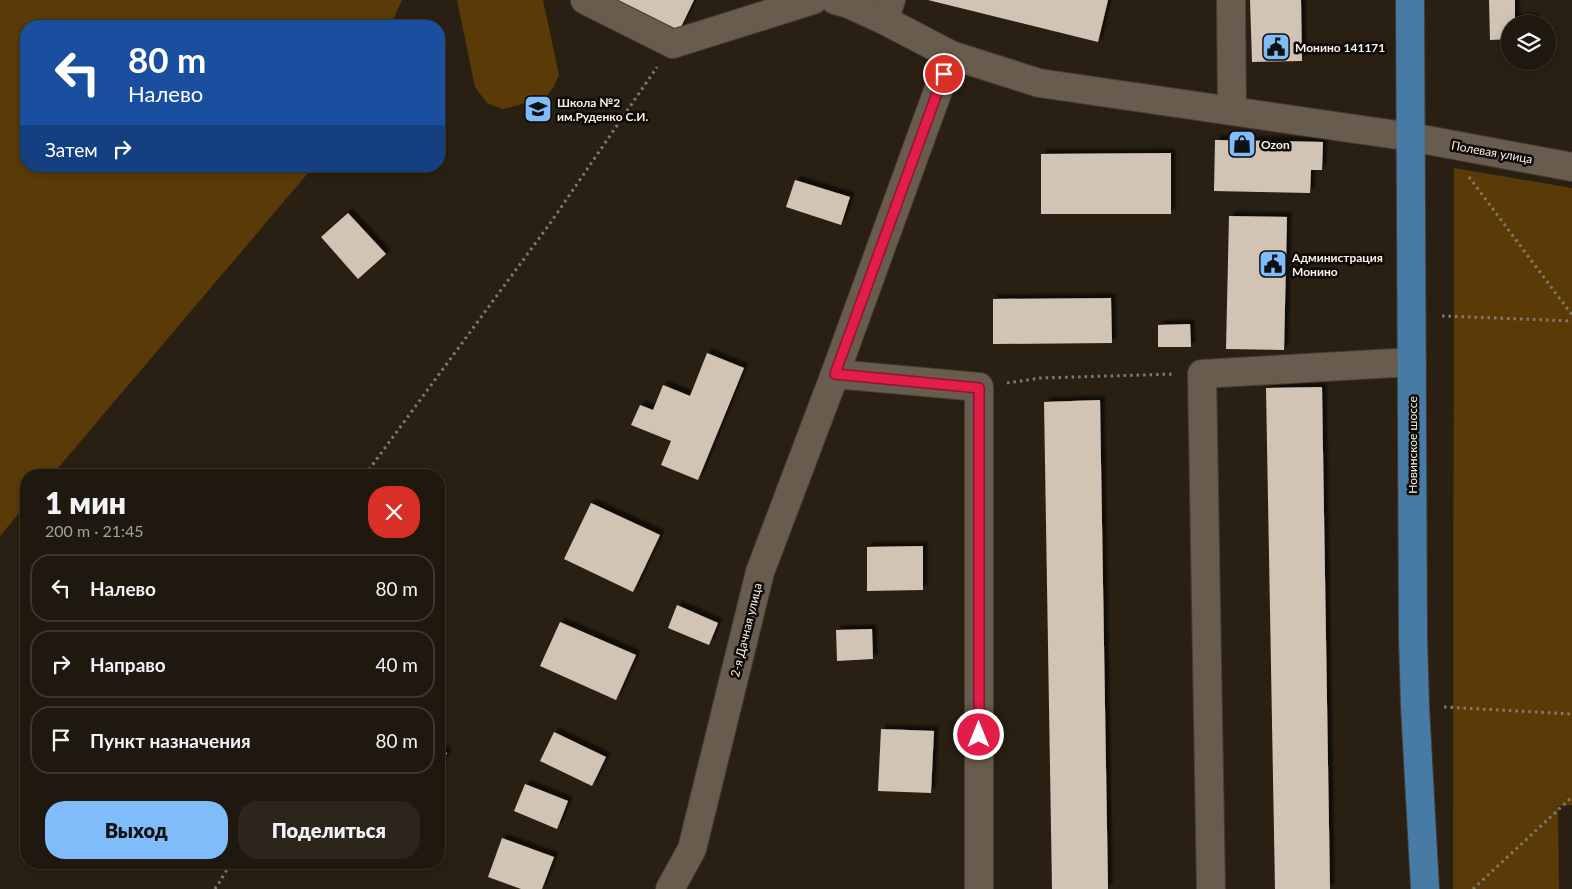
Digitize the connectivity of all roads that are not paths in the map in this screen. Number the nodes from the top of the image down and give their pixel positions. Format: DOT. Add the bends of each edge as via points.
graph roads {
  1 [pos="585,0"];
  2 [pos="812,0"];
  3 [pos="835,0"];
  4 [pos="1231,0"];
  5 [pos="1410,0"];
  6 [pos="888,10"];
  7 [pos="951,55"];
  8 [pos="1232,111"];
  9 [pos="1411,138"];
  10 [pos="1572,167"];
  11 [pos="1412,362"];
  12 [pos="835,374"];
  13 [pos="670,889"];
  14 [pos="980,889"];
  15 [pos="1211,889"];
  16 [pos="1425,889"];
  1 -- 2 [label="street" via="673,44"];
  3 -- 6 [label="street, Полевая улица"];
  4 -- 8 [label="street"];
  5 -- 9 [label="main road, Новинское шоссе"];
  6 -- 7 [label="street, Полевая улица"];
  7 -- 8 [label="street, Полевая улица" via="1039,83"];
  7 -- 12 [label="street, 2-я Дачная улица"];
  8 -- 9 [label="street, Полевая улица"];
  9 -- 10 [label="street, Полевая улица"];
  9 -- 11 [label="main road, Новинское шоссе"];
  11 -- 15 [label="street" via="1202,374"];
  11 -- 16 [label="main road, Новинское шоссе" via="1415,706"];
  12 -- 13 [label="street, 2-я Дачная улица" via="760,572 692,849"];
  12 -- 14 [label="street" via="979,388"];
}
